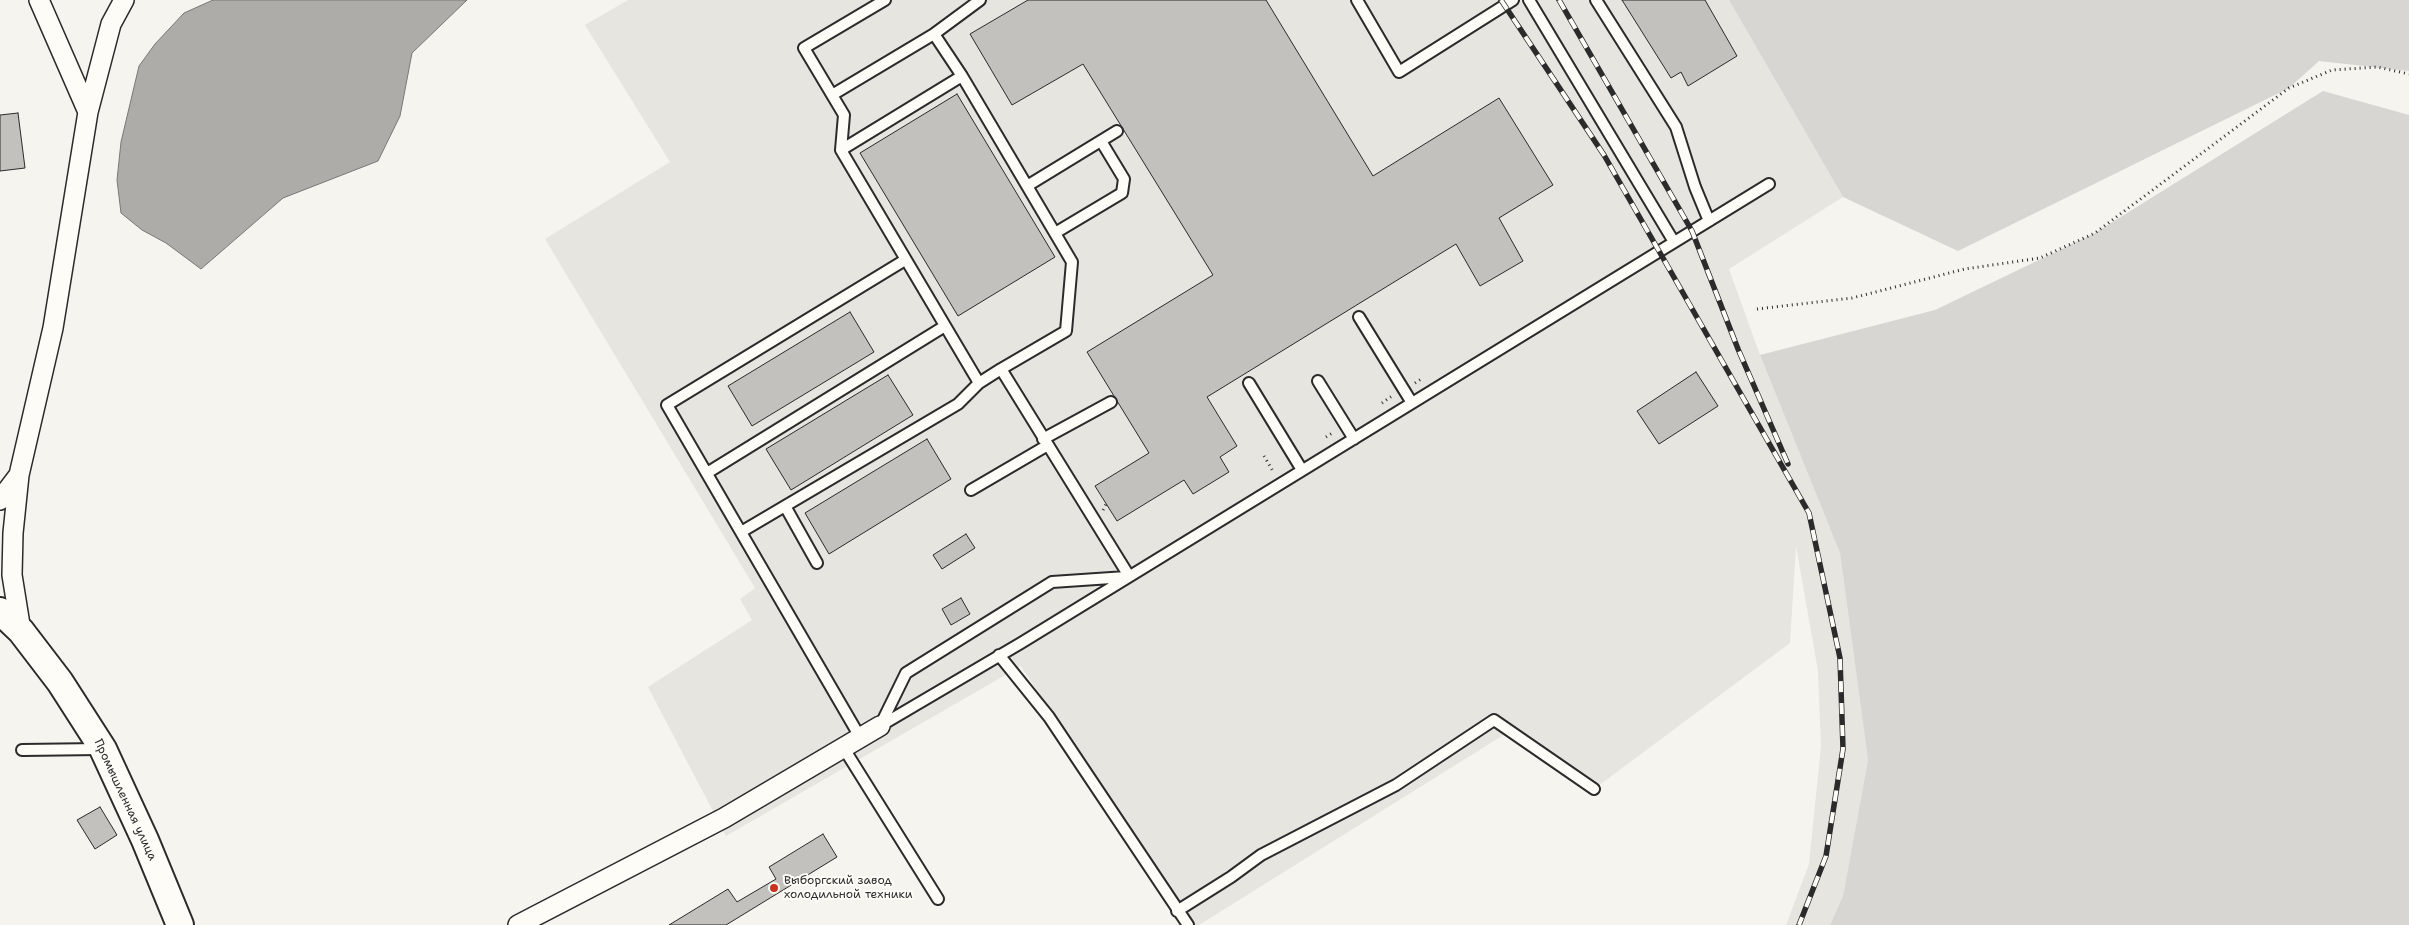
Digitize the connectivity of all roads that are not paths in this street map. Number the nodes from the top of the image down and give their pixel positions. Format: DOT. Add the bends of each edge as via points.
graph roads {
  1 [pos="39,0"];
  2 [pos="885,0"];
  3 [pos="980,0"];
  4 [pos="1357,0"];
  5 [pos="1513,0"];
  6 [pos="1529,0"];
  7 [pos="1596,0"];
  8 [pos="122,1"];
  9 [pos="934,34"];
  10 [pos="962,76"];
  11 [pos="832,95"];
  12 [pos="88,112"];
  13 [pos="1117,130"];
  14 [pos="1101,141"];
  15 [pos="841,150"];
  16 [pos="1770,184"];
  17 [pos="1027,186"];
  18 [pos="1709,221"];
  19 [pos="1055,233"];
  20 [pos="1674,242"];
  21 [pos="905,260"];
  22 [pos="1358,317"];
  23 [pos="945,326"];
  24 [pos="1001,369"];
  25 [pos="1318,381"];
  26 [pos="979,383"];
  27 [pos="1249,383"];
  28 [pos="1111,402"];
  29 [pos="1412,403"];
  30 [pos="1354,439"];
  31 [pos="1046,442"];
  32 [pos="1302,470"];
  33 [pos="707,473"];
  34 [pos="19,475"];
  35 [pos="971,490"];
  36 [pos="0,500"];
  37 [pos="785,506"];
  38 [pos="741,532"];
  39 [pos="817,563"];
  40 [pos="1130,576"];
  41 [pos="0,611"];
  42 [pos="20,631"];
  43 [pos="999,655"];
  44 [pos="880,726"];
  45 [pos="860,737"];
  46 [pos="843,747"];
  47 [pos="103,749"];
  48 [pos="22,750"];
  49 [pos="1594,788"];
  50 [pos="938,899"];
  51 [pos="1177,911"];
  52 [pos="180,925"];
  53 [pos="518,925"];
  54 [pos="1188,925"];
  1 -- 12 [label="street"];
  2 -- 11 [label="lane" via="804,48"];
  3 -- 9 [label="lane"];
  4 -- 5 [label="lane" via="1399,72"];
  6 -- 20 [label="lane"];
  7 -- 18 [label="lane" via="1676,128"];
  8 -- 12 [label="street" via="111,24"];
  9 -- 10 [label="lane"];
  9 -- 11 [label="lane"];
  10 -- 15 [label="lane"];
  10 -- 17 [label="lane"];
  11 -- 15 [label="lane" via="844,115"];
  12 -- 34 [label="street" via="53,328"];
  13 -- 14 [label="lane"];
  14 -- 17 [label="lane"];
  14 -- 19 [label="lane" via="1124,179 1122,193"];
  15 -- 21 [label="lane"];
  16 -- 18 [label="lane"];
  17 -- 19 [label="lane"];
  18 -- 20 [label="lane"];
  19 -- 24 [label="lane" via="1072,262 1066,331"];
  20 -- 29 [label="lane"];
  21 -- 23 [label="lane"];
  21 -- 33 [label="lane" via="668,404"];
  22 -- 29 [label="lane"];
  23 -- 26 [label="lane"];
  23 -- 33 [label="lane"];
  24 -- 26 [label="lane"];
  24 -- 31 [label="lane"];
  25 -- 30 [label="lane"];
  26 -- 37 [label="lane" via="958,404"];
  27 -- 32 [label="lane"];
  28 -- 31 [label="lane"];
  29 -- 30 [label="lane"];
  30 -- 32 [label="lane"];
  31 -- 35 [label="lane"];
  31 -- 40 [label="lane"];
  32 -- 40 [label="lane"];
  33 -- 38 [label="lane"];
  34 -- 36 [label="street"];
  34 -- 42 [label="street" via="12,575"];
  37 -- 38 [label="lane"];
  37 -- 39 [label="lane"];
  38 -- 45 [label="lane"];
  40 -- 43 [label="lane"];
  40 -- 44 [label="lane" via="1052,582 906,672"];
  41 -- 42 [label="street, Промышленная улица"];
  42 -- 47 [label="street, Промышленная улица" via="60,682"];
  43 -- 44 [label="lane"];
  43 -- 51 [label="lane" via="1049,717"];
  44 -- 45 [label="street"];
  45 -- 46 [label="street"];
  46 -- 50 [label="lane"];
  46 -- 53 [label="street" via="724,818"];
  47 -- 48 [label="lane"];
  47 -- 52 [label="street, Промышленная улица"];
  49 -- 51 [label="lane" via="1494,720 1396,785 1260,855"];
  51 -- 54 [label="lane"];
}
